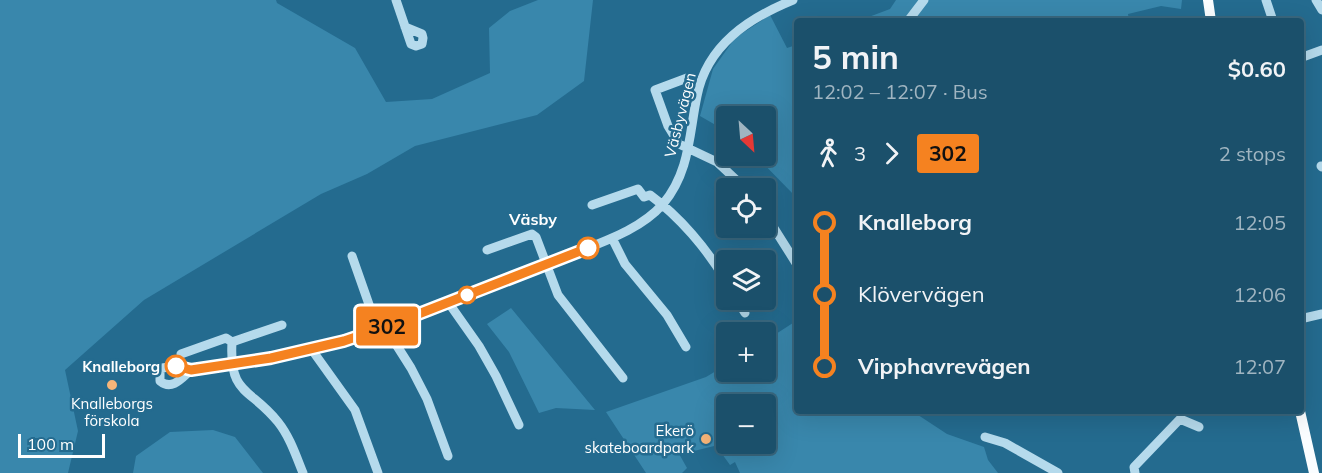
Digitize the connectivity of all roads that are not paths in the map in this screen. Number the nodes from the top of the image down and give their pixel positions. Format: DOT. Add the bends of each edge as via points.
graph roads {
  1 [pos="396,0"];
  2 [pos="794,0"];
  3 [pos="924,0"];
  4 [pos="1208,0"];
  5 [pos="1316,0"];
  6 [pos="1269,1"];
  7 [pos="777,3"];
  8 [pos="1322,10"];
  9 [pos="910,18"];
  10 [pos="1211,18"];
  11 [pos="1272,18"];
  12 [pos="405,27"];
  13 [pos="1322,50"];
  14 [pos="1304,57"];
  15 [pos="687,78"];
  16 [pos="690,149"];
  17 [pos="734,178"];
  18 [pos="663,204"];
  19 [pos="592,205"];
  20 [pos="776,230"];
  21 [pos="612,238"];
  22 [pos="487,250"];
  23 [pos="352,256"];
  24 [pos="794,259"];
  25 [pos="546,264"];
  26 [pos="716,267"];
  27 [pos="448,303"];
  28 [pos="743,310"];
  29 [pos="745,313"];
  30 [pos="1322,314"];
  31 [pos="1304,318"];
  32 [pos="282,325"];
  33 [pos="383,328"];
  34 [pos="232,342"];
  35 [pos="686,347"];
  36 [pos="312,350"];
  37 [pos="181,354"];
  38 [pos="231,364"];
  39 [pos="191,370"];
  40 [pos="623,378"];
  41 [pos="1301,414"];
  42 [pos="519,425"];
  43 [pos="1199,427"];
  44 [pos="985,437"];
  45 [pos="448,456"];
  46 [pos="303,473"];
  47 [pos="378,473"];
  48 [pos="1058,473"];
  49 [pos="1135,473"];
  50 [pos="1314,473"];
  1 -- 12 [label="street"];
  2 -- 7 [label="street, Väsbyvägen"];
  3 -- 9 [label="street"];
  4 -- 10 [label="main road"];
  5 -- 8 [label="street"];
  6 -- 11 [label="street"];
  7 -- 16 [label="street, Väsbyvägen" via="746,23 719,48 697,94"];
  13 -- 14 [label="street"];
  15 -- 16 [label="street" via="655,90 668,126 679,144"];
  16 -- 17 [label="street" via="717,162"];
  16 -- 18 [label="street, Väsbyvägen"];
  18 -- 19 [label="street" via="650,195 644,197 638,189"];
  18 -- 21 [label="street, Väsbyvägen" via="639,224"];
  18 -- 26 [label="street"];
  20 -- 24 [label="street"];
  21 -- 25 [label="street, Väsbyvägen"];
  21 -- 35 [label="street" via="625,264 667,315"];
  22 -- 25 [label="street" via="532,234"];
  23 -- 33 [label="street" via="372,313"];
  25 -- 27 [label="street, Väsbyvägen"];
  25 -- 40 [label="street" via="558,296"];
  27 -- 33 [label="street, Väsbyvägen"];
  27 -- 42 [label="street" via="479,346"];
  28 -- 29 [label="street"];
  30 -- 31 [label="street"];
  32 -- 34 [label="street"];
  33 -- 36 [label="street, Väsbyvägen"];
  33 -- 45 [label="street" via="427,399"];
  34 -- 37 [label="street" via="226,339"];
  34 -- 38 [label="street"];
  36 -- 38 [label="street, Väsbyvägen"];
  36 -- 47 [label="street" via="355,410"];
  38 -- 39 [label="street, Väsbyvägen"];
  38 -- 46 [label="street" via="239,386 278,422"];
  41 -- 50 [label="main road"];
  43 -- 49 [label="street" via="1180,419 1134,467"];
  44 -- 48 [label="street" via="1005,443"];
}
